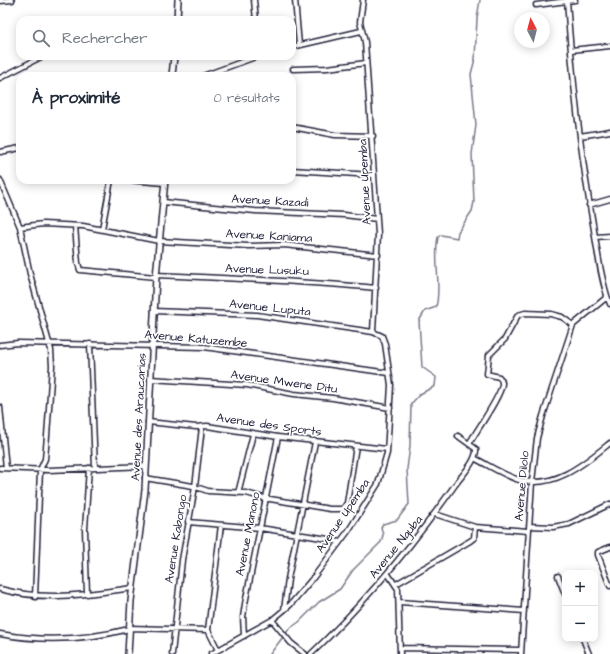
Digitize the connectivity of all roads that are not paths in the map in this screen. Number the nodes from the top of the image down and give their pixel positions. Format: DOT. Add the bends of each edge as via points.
graph roads {
  1 [pos="12,0"];
  2 [pos="178,0"];
  3 [pos="247,0"];
  4 [pos="295,0"];
  5 [pos="363,0"];
  6 [pos="574,0"];
  7 [pos="0,1"];
  8 [pos="253,1"];
  9 [pos="567,1"];
  10 [pos="536,5"];
  11 [pos="176,16"];
  12 [pos="255,16"];
  13 [pos="361,32"];
  14 [pos="299,45"];
  15 [pos="296,46"];
  16 [pos="610,46"];
  17 [pos="570,50"];
  18 [pos="35,60"];
  19 [pos="174,60"];
  20 [pos="247,60"];
  21 [pos="366,63"];
  22 [pos="293,69"];
  23 [pos="172,72"];
  24 [pos="214,72"];
  25 [pos="0,78"];
  26 [pos="296,128"];
  27 [pos="610,131"];
  28 [pos="372,136"];
  29 [pos="580,136"];
  30 [pos="16,149"];
  31 [pos="0,152"];
  32 [pos="296,170"];
  33 [pos="373,175"];
  34 [pos="0,180"];
  35 [pos="110,184"];
  36 [pos="165,184"];
  37 [pos="610,199"];
  38 [pos="162,202"];
  39 [pos="589,205"];
  40 [pos="377,219"];
  41 [pos="75,226"];
  42 [pos="20,227"];
  43 [pos="102,229"];
  44 [pos="610,236"];
  45 [pos="595,237"];
  46 [pos="159,240"];
  47 [pos="378,255"];
  48 [pos="156,276"];
  49 [pos="376,288"];
  50 [pos="607,297"];
  51 [pos="610,304"];
  52 [pos="154,311"];
  53 [pos="573,325"];
  54 [pos="373,332"];
  55 [pos="382,336"];
  56 [pos="50,344"];
  57 [pos="90,344"];
  58 [pos="152,344"];
  59 [pos="0,345"];
  60 [pos="389,374"];
  61 [pos="150,379"];
  62 [pos="0,407"];
  63 [pos="390,408"];
  64 [pos="148,422"];
  65 [pos="202,427"];
  66 [pos="252,434"];
  67 [pos="458,436"];
  68 [pos="278,437"];
  69 [pos="315,442"];
  70 [pos="610,443"];
  71 [pos="469,444"];
  72 [pos="356,446"];
  73 [pos="387,449"];
  74 [pos="474,458"];
  75 [pos="146,466"];
  76 [pos="0,468"];
  77 [pos="6,468"];
  78 [pos="88,468"];
  79 [pos="95,468"];
  80 [pos="40,470"];
  81 [pos="145,478"];
  82 [pos="532,482"];
  83 [pos="195,487"];
  84 [pos="238,493"];
  85 [pos="264,498"];
  86 [pos="610,504"];
  87 [pos="303,505"];
  88 [pos="435,514"];
  89 [pos="188,522"];
  90 [pos="221,525"];
  91 [pos="475,527"];
  92 [pos="260,528"];
  93 [pos="528,528"];
  94 [pos="298,535"];
  95 [pos="339,542"];
  96 [pos="610,547"];
  97 [pos="388,574"];
  98 [pos="558,576"];
  99 [pos="396,584"];
  100 [pos="562,586"];
  101 [pos="610,586"];
  102 [pos="133,588"];
  103 [pos="0,589"];
  104 [pos="87,594"];
  105 [pos="35,597"];
  106 [pos="400,602"];
  107 [pos="284,610"];
  108 [pos="524,611"];
  109 [pos="272,620"];
  110 [pos="129,628"];
  111 [pos="173,629"];
  112 [pos="208,630"];
  113 [pos="0,634"];
  114 [pos="244,636"];
  115 [pos="584,642"];
  116 [pos="401,648"];
  117 [pos="218,650"];
  118 [pos="435,652"];
  119 [pos="476,652"];
  120 [pos="521,652"];
  121 [pos="128,654"];
  122 [pos="172,654"];
  123 [pos="211,654"];
  124 [pos="305,654"];
  125 [pos="311,654"];
  126 [pos="400,654"];
  127 [pos="589,654"];
  1 -- 7 [label="street"];
  2 -- 11 [label="street"];
  3 -- 8 [label="street"];
  4 -- 14 [label="street"];
  5 -- 13 [label="street, Avenue Upemba"];
  6 -- 9 [label="street"];
  8 -- 12 [label="street"];
  9 -- 10 [label="street"];
  9 -- 17 [label="street"];
  13 -- 14 [label="street"];
  13 -- 21 [label="street, Avenue Upemba" via="365,42"];
  14 -- 15 [label="street"];
  16 -- 17 [label="street"];
  17 -- 29 [label="street"];
  18 -- 25 [label="street"];
  19 -- 23 [label="street"];
  20 -- 24 [label="street"];
  21 -- 22 [label="street"];
  21 -- 28 [label="street, Avenue Upemba"];
  26 -- 28 [label="street" via="335,135"];
  27 -- 29 [label="street"];
  28 -- 33 [label="street, Avenue Upemba"];
  29 -- 39 [label="street"];
  30 -- 31 [label="street"];
  32 -- 33 [label="street"];
  33 -- 40 [label="street, Avenue Upemba"];
  34 -- 42 [label="street"];
  35 -- 43 [label="street"];
  36 -- 38 [label="street, Avenue des Araucarias"];
  37 -- 39 [label="street"];
  38 -- 40 [label="street, Avenue Kazadi" via="255,211 344,214"];
  38 -- 46 [label="street, Avenue des Araucarias"];
  39 -- 45 [label="street"];
  40 -- 47 [label="street, Avenue Upemba"];
  41 -- 42 [label="street, Avenue Kaniama" via="43,224"];
  41 -- 43 [label="street, Avenue Kaniama"];
  41 -- 48 [label="street, Avenue Lusuku" via="80,270"];
  42 -- 56 [label="street"];
  43 -- 46 [label="street, Avenue Kaniama"];
  44 -- 45 [label="street"];
  45 -- 50 [label="street"];
  46 -- 47 [label="street, Avenue Kaniama" via="248,246 284,244"];
  46 -- 48 [label="street, Avenue des Araucarias"];
  47 -- 49 [label="street, Avenue Upemba"];
  48 -- 49 [label="street, Avenue Lusuku" via="232,280 253,278"];
  48 -- 52 [label="street, Avenue des Araucarias"];
  49 -- 54 [label="street, Avenue Upemba"];
  50 -- 51 [label="street"];
  50 -- 53 [label="street"];
  52 -- 54 [label="street, Avenue Luputa" via="257,315"];
  52 -- 58 [label="street, Avenue des Araucarias"];
  53 -- 71 [label="street" via="562,317 551,314 525,313 516,317 505,339 489,355 488,374 499,377 502,383 498,396"];
  53 -- 82 [label="street, Avenue Dilolo" via="540,426"];
  54 -- 55 [label="street, Avenue Luputa"];
  55 -- 60 [label="street, Avenue Upemba" via="386,344"];
  56 -- 57 [label="street, Avenue Katuzembe"];
  56 -- 59 [label="street, Avenue Katuzembe"];
  56 -- 80 [label="street" via="52,366 47,436"];
  57 -- 58 [label="street, Avenue Katuzembe"];
  57 -- 79 [label="street"];
  58 -- 60 [label="street, Avenue Katuzembe" via="232,350"];
  58 -- 61 [label="street, Avenue des Araucarias"];
  60 -- 63 [label="street, Avenue Upemba"];
  61 -- 63 [label="street, Avenue Mwene Ditu" via="247,385"];
  61 -- 64 [label="street, Avenue des Araucarias"];
  62 -- 77 [label="street"];
  63 -- 73 [label="street, Avenue Upemba"];
  64 -- 65 [label="street, Avenue des Sports"];
  64 -- 75 [label="street, Avenue des Araucarias"];
  65 -- 66 [label="street, Avenue des Sports"];
  65 -- 83 [label="street, Avenue Kabongo"];
  66 -- 68 [label="street, Avenue des Sports"];
  66 -- 84 [label="street"];
  67 -- 71 [label="street"];
  68 -- 69 [label="street, Avenue des Sports"];
  68 -- 85 [label="street, Avenue Manono"];
  69 -- 72 [label="street, Avenue des Sports"];
  69 -- 87 [label="street"];
  70 -- 82 [label="street" via="593,457 560,477"];
  71 -- 74 [label="street" via="476,449"];
  72 -- 73 [label="street, Avenue des Sports"];
  72 -- 87 [label="street" via="345,508 330,509"];
  73 -- 95 [label="street, Avenue Upemba" via="378,484"];
  74 -- 82 [label="street" via="513,478"];
  74 -- 88 [label="street, Avenue Nguba"];
  75 -- 79 [label="street"];
  75 -- 81 [label="street, Avenue des Araucarias"];
  76 -- 77 [label="street"];
  77 -- 80 [label="street"];
  78 -- 79 [label="street"];
  78 -- 80 [label="street"];
  78 -- 104 [label="street"];
  80 -- 105 [label="street"];
  81 -- 83 [label="street"];
  81 -- 102 [label="street, Avenue des Araucarias"];
  82 -- 93 [label="street, Avenue Dilolo"];
  83 -- 84 [label="street" via="208,491"];
  83 -- 89 [label="street, Avenue Kabongo"];
  84 -- 85 [label="street"];
  85 -- 87 [label="street"];
  85 -- 92 [label="street, Avenue Manono"];
  86 -- 93 [label="street" via="569,524"];
  87 -- 94 [label="street"];
  88 -- 91 [label="street"];
  88 -- 97 [label="street, Avenue Nguba"];
  89 -- 90 [label="street"];
  89 -- 111 [label="street, Avenue Kabongo"];
  90 -- 92 [label="street"];
  90 -- 112 [label="street"];
  91 -- 93 [label="street"];
  91 -- 99 [label="street" via="474,538 470,541"];
  92 -- 94 [label="street"];
  92 -- 114 [label="street, Avenue Manono" via="244,611"];
  93 -- 108 [label="street, Avenue Dilolo"];
  94 -- 95 [label="street"];
  94 -- 107 [label="street"];
  95 -- 107 [label="street, Avenue Upemba" via="313,578"];
  96 -- 101 [label="street" via="598,552 598,555"];
  97 -- 99 [label="street"];
  97 -- 125 [label="street, Avenue Nguba"];
  98 -- 100 [label="street"];
  99 -- 106 [label="street"];
  102 -- 104 [label="street"];
  102 -- 110 [label="street, Avenue des Araucarias"];
  103 -- 105 [label="street"];
  104 -- 105 [label="street"];
  106 -- 108 [label="street"];
  106 -- 116 [label="street"];
  107 -- 109 [label="street, Avenue Upemba"];
  108 -- 120 [label="street, Avenue Dilolo"];
  109 -- 114 [label="street, Avenue Upemba"];
  109 -- 124 [label="street"];
  110 -- 111 [label="street"];
  110 -- 113 [label="street" via="76,640 31,639"];
  110 -- 121 [label="street, Avenue des Araucarias"];
  111 -- 112 [label="street"];
  111 -- 122 [label="street, Avenue Kabongo"];
  112 -- 117 [label="street"];
  114 -- 117 [label="street, Avenue Upemba"];
  115 -- 127 [label="street"];
  116 -- 118 [label="street"];
  116 -- 126 [label="street"];
  117 -- 123 [label="street, Avenue Upemba"];
  118 -- 119 [label="street"];
  119 -- 120 [label="street"];
}
